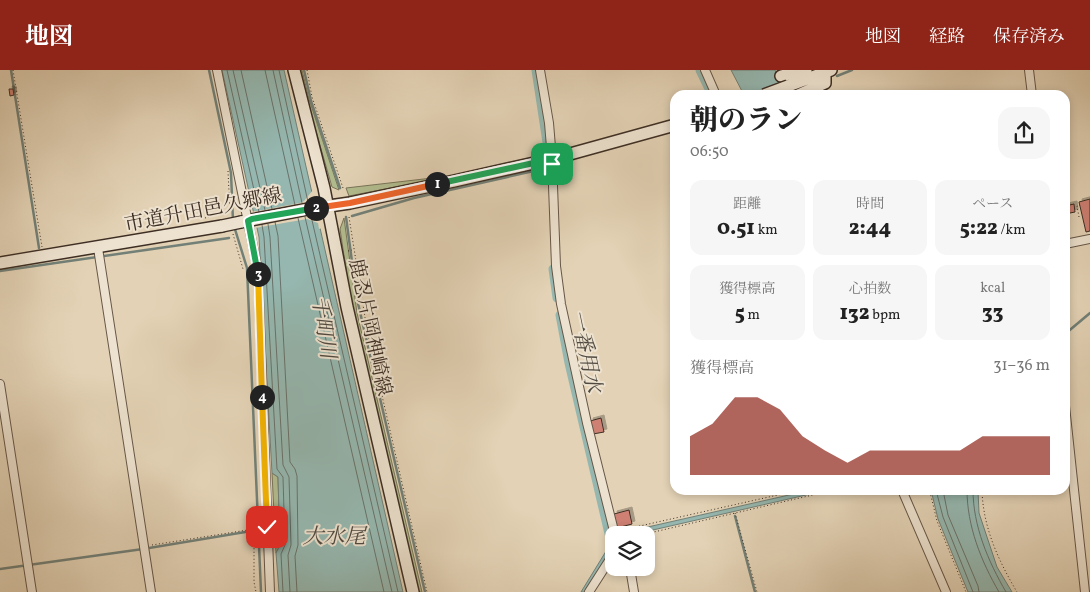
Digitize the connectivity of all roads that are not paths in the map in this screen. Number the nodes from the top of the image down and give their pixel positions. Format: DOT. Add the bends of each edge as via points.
graph roads {
  1 [pos="217,70"];
  2 [pos="294,70"];
  3 [pos="540,70"];
  4 [pos="705,70"];
  5 [pos="806,70"];
  6 [pos="1029,70"];
  7 [pos="824,71"];
  8 [pos="781,76"];
  9 [pos="714,90"];
  10 [pos="777,90"];
  11 [pos="809,90"];
  12 [pos="1031,90"];
  13 [pos="670,126"];
  14 [pos="552,159"];
  15 [pos="323,207"];
  16 [pos="247,221"];
  17 [pos="1090,239"];
  18 [pos="1070,243"];
  19 [pos="99,254"];
  20 [pos="0,264"];
  21 [pos="0,384"];
  22 [pos="1070,452"];
  23 [pos="904,495"];
  24 [pos="613,526"];
  25 [pos="605,566"];
  26 [pos="631,576"];
  27 [pos="32,592"];
  28 [pos="151,592"];
  29 [pos="270,592"];
  30 [pos="413,592"];
  31 [pos="589,592"];
  32 [pos="634,592"];
  33 [pos="946,592"];
  34 [pos="1085,592"];
  1 -- 16 [label="street"];
  2 -- 15 [label="street, 鹿忍片岡神崎線"];
  3 -- 14 [label="street"];
  4 -- 9 [label="street"];
  5 -- 8 [label="street"];
  6 -- 12 [label="street"];
  7 -- 10 [label="street, bridge"];
  7 -- 11 [label="street" via="825,83"];
  13 -- 14 [label="street, 市道升田邑久郷線"];
  14 -- 15 [label="street, 市道升田邑久郷線"];
  14 -- 24 [label="street" via="556,266 561,304"];
  15 -- 16 [label="street, 市道升田邑久郷線"];
  15 -- 30 [label="street, 鹿忍片岡神崎線"];
  16 -- 19 [label="street, 市道升田邑久郷線, bridge"];
  16 -- 29 [label="street" via="258,271"];
  17 -- 18 [label="street"];
  19 -- 20 [label="street, 市道升田邑久郷線" via="43,257"];
  19 -- 28 [label="street"];
  21 -- 27 [label="street"];
  22 -- 34 [label="street"];
  23 -- 33 [label="street"];
  25 -- 31 [label="street"];
  26 -- 32 [label="street"];
}
